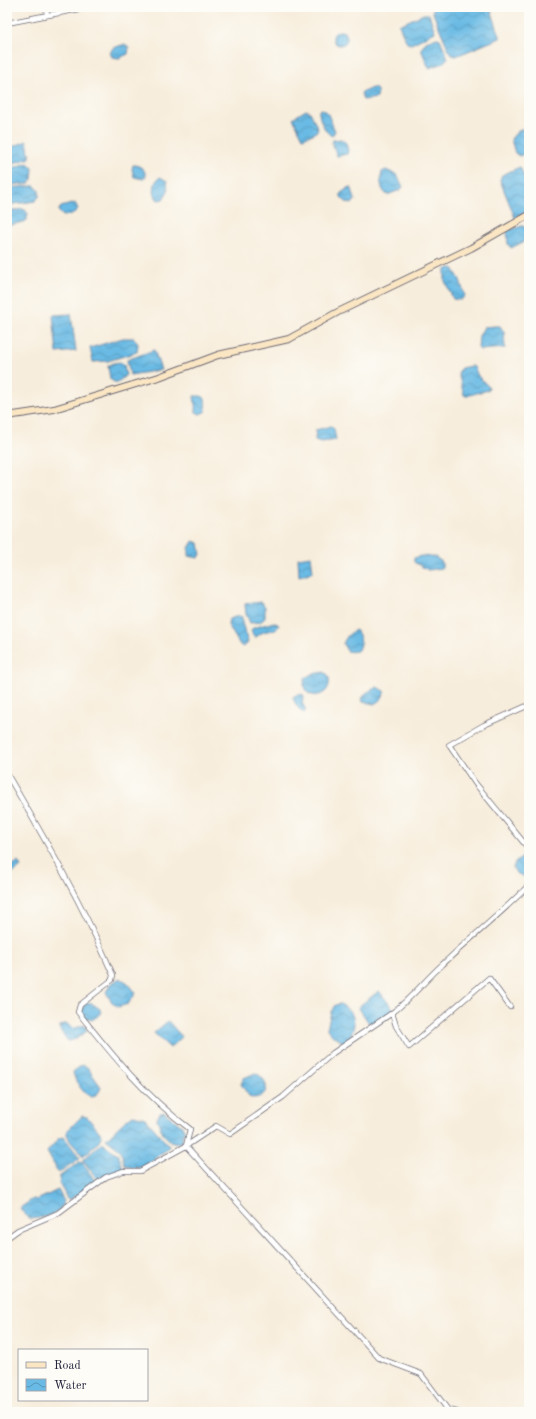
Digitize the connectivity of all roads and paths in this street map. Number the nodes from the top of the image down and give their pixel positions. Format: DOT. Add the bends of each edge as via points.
graph roads {
  1 [pos="46,7"];
  2 [pos="90,7"];
  3 [pos="47,15"];
  4 [pos="7,22"];
  5 [pos="529,216"];
  6 [pos="7,416"];
  7 [pos="529,705"];
  8 [pos="7,774"];
  9 [pos="529,849"];
  10 [pos="529,885"];
  11 [pos="510,1007"];
  12 [pos="392,1013"];
  13 [pos="186,1146"];
  14 [pos="7,1238"];
  15 [pos="457,1412"];
  1 -- 3 [label="street"];
  2 -- 3 [label="street"];
  3 -- 4 [label="street"];
  5 -- 6 [label="street" via="471,248 338,312 289,339 218,355 160,377 54,409"];
  7 -- 9 [label="street" via="484,725 449,745 475,783"];
  8 -- 13 [label="street" via="44,837 113,975 112,980 80,1005 78,1012 143,1090 190,1128"];
  10 -- 12 [label="street" via="510,905 441,965 406,1003"];
  11 -- 12 [label="street" via="489,978 409,1047 396,1026"];
  12 -- 13 [label="street" via="333,1053 283,1097 230,1134 216,1126"];
  13 -- 14 [label="street" via="140,1171 123,1171 106,1177 58,1213 18,1230"];
  13 -- 15 [label="street" via="379,1358 421,1374 448,1410"];
}
